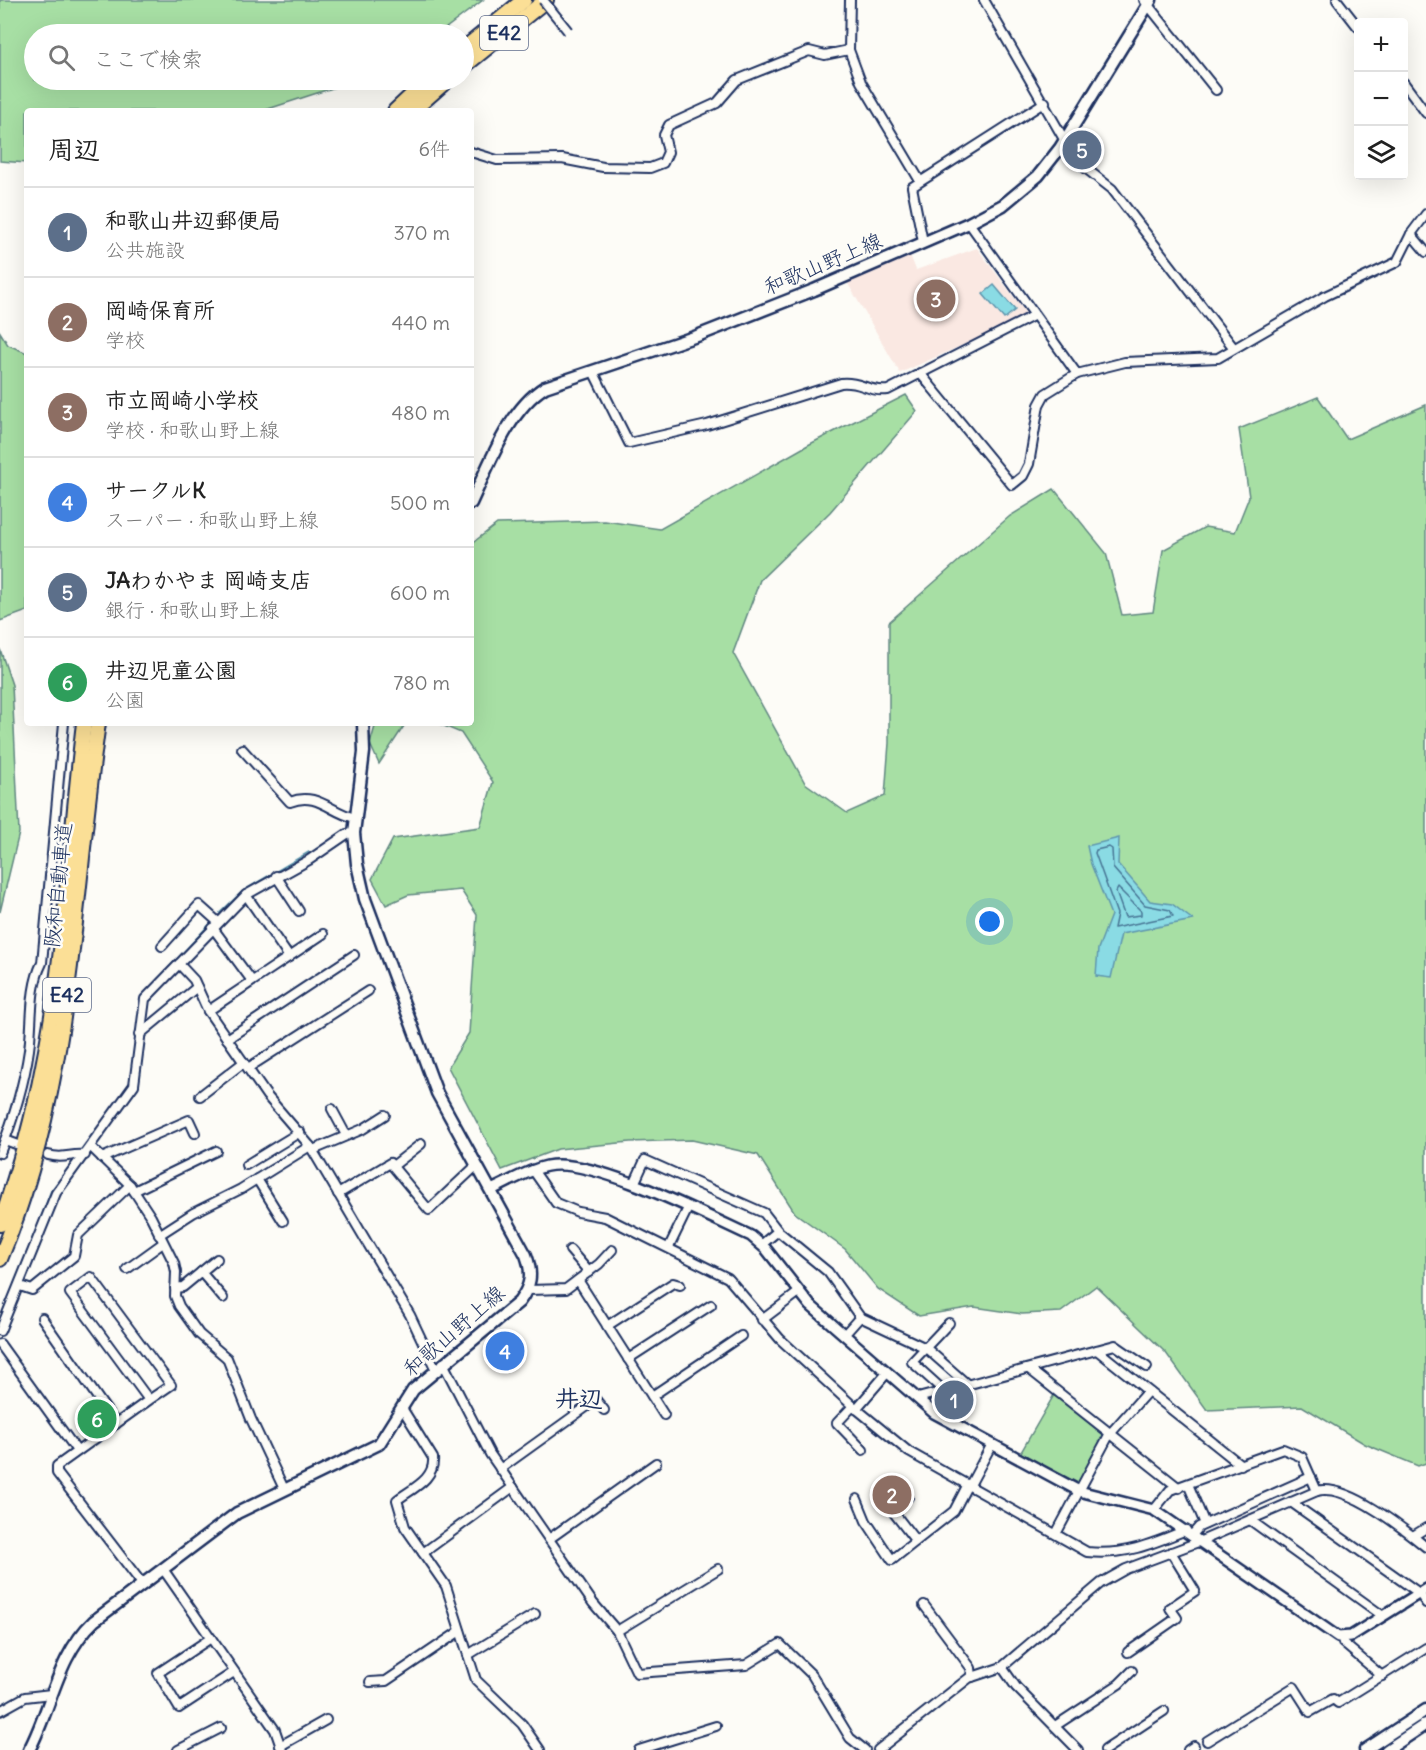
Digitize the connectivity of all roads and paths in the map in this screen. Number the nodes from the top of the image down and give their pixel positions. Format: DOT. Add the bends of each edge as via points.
graph roads {
  1 [pos="524,0"];
  2 [pos="544,0"];
  3 [pos="850,0"];
  4 [pos="984,0"];
  5 [pos="1337,0"];
  6 [pos="1148,2"];
  7 [pos="1354,21"];
  8 [pos="568,31"];
  9 [pos="474,41"];
  10 [pos="849,50"];
  11 [pos="474,58"];
  12 [pos="1408,89"];
  13 [pos="417,90"];
  14 [pos="436,90"];
  15 [pos="1216,90"];
  16 [pos="1045,102"];
  17 [pos="398,108"];
  18 [pos="415,108"];
  19 [pos="1426,114"];
  20 [pos="1063,144"];
  21 [pos="474,153"];
  22 [pos="920,181"];
  23 [pos="1426,214"];
  24 [pos="969,224"];
  25 [pos="1411,234"];
  26 [pos="923,242"];
  27 [pos="1426,252"];
  28 [pos="1033,316"];
  29 [pos="1233,347"];
  30 [pos="593,371"];
  31 [pos="920,373"];
  32 [pos="1077,374"];
  33 [pos="474,497"];
  34 [pos="64,726"];
  35 [pos="84,726"];
  36 [pos="98,726"];
  37 [pos="363,726"];
  38 [pos="242,748"];
  39 [pos="355,818"];
  40 [pos="354,833"];
  41 [pos="276,876"];
  42 [pos="246,895"];
  43 [pos="299,911"];
  44 [pos="216,925"];
  45 [pos="323,934"];
  46 [pos="162,946"];
  47 [pos="354,955"];
  48 [pos="289,957"];
  49 [pos="179,964"];
  50 [pos="252,981"];
  51 [pos="197,987"];
  52 [pos="368,991"];
  53 [pos="208,1011"];
  54 [pos="139,1035"];
  55 [pos="227,1039"];
  56 [pos="246,1065"];
  57 [pos="200,1096"];
  58 [pos="332,1109"];
  59 [pos="385,1114"];
  60 [pos="300,1132"];
  61 [pos="195,1133"];
  62 [pos="346,1135"];
  63 [pos="5,1140"];
  64 [pos="16,1144"];
  65 [pos="421,1144"];
  66 [pos="91,1147"];
  67 [pos="312,1148"];
  68 [pos="216,1150"];
  69 [pos="0,1153"];
  70 [pos="48,1155"];
  71 [pos="82,1155"];
  72 [pos="102,1158"];
  73 [pos="246,1165"];
  74 [pos="393,1166"];
  75 [pos="477,1166"];
  76 [pos="533,1170"];
  77 [pos="257,1179"];
  78 [pos="634,1184"];
  79 [pos="132,1188"];
  80 [pos="491,1190"];
  81 [pos="338,1194"];
  82 [pos="688,1208"];
  83 [pos="283,1221"];
  84 [pos="0,1224"];
  85 [pos="778,1231"];
  86 [pos="159,1234"];
  87 [pos="163,1243"];
  88 [pos="761,1245"];
  89 [pos="669,1247"];
  90 [pos="570,1250"];
  91 [pos="612,1250"];
  92 [pos="0,1259"];
  93 [pos="217,1260"];
  94 [pos="127,1269"];
  95 [pos="201,1272"];
  96 [pos="589,1272"];
  97 [pos="578,1280"];
  98 [pos="680,1285"];
  99 [pos="20,1286"];
  100 [pos="176,1288"];
  101 [pos="528,1290"];
  102 [pos="799,1292"];
  103 [pos="223,1298"];
  104 [pos="711,1305"];
  105 [pos="860,1317"];
  106 [pos="42,1318"];
  107 [pos="762,1320"];
  108 [pos="949,1323"];
  109 [pos="607,1326"];
  110 [pos="0,1331"];
  111 [pos="844,1335"];
  112 [pos="741,1336"];
  113 [pos="0,1344"];
  114 [pos="926,1348"];
  115 [pos="1097,1350"];
  116 [pos="628,1359"];
  117 [pos="439,1367"];
  118 [pos="1148,1367"];
  119 [pos="1029,1369"];
  120 [pos="887,1373"];
  121 [pos="968,1385"];
  122 [pos="944,1391"];
  123 [pos="1147,1392"];
  124 [pos="652,1396"];
  125 [pos="918,1398"];
  126 [pos="149,1400"];
  127 [pos="854,1407"];
  128 [pos="402,1408"];
  129 [pos="604,1410"];
  130 [pos="664,1415"];
  131 [pos="116,1424"];
  132 [pos="1110,1435"];
  133 [pos="992,1444"];
  134 [pos="863,1450"];
  135 [pos="77,1451"];
  136 [pos="656,1464"];
  137 [pos="1240,1465"];
  138 [pos="500,1469"];
  139 [pos="1311,1477"];
  140 [pos="969,1485"];
  141 [pos="1188,1485"];
  142 [pos="513,1487"];
  143 [pos="1179,1488"];
  144 [pos="284,1489"];
  145 [pos="1079,1491"];
  146 [pos="1317,1491"];
  147 [pos="908,1497"];
  148 [pos="857,1499"];
  149 [pos="1291,1502"];
  150 [pos="1154,1510"];
  151 [pos="1250,1520"];
  152 [pos="1205,1524"];
  153 [pos="1426,1528"];
  154 [pos="1056,1534"];
  155 [pos="1193,1535"];
  156 [pos="1413,1536"];
  157 [pos="549,1539"];
  158 [pos="915,1540"];
  159 [pos="1426,1547"];
  160 [pos="1171,1552"];
  161 [pos="423,1553"];
  162 [pos="164,1569"];
  163 [pos="718,1569"];
  164 [pos="143,1585"];
  165 [pos="1423,1591"];
  166 [pos="1426,1603"];
  167 [pos="924,1605"];
  168 [pos="535,1614"];
  169 [pos="1383,1616"];
  170 [pos="460,1631"];
  171 [pos="617,1631"];
  172 [pos="211,1638"];
  173 [pos="1342,1638"];
  174 [pos="1426,1648"];
  175 [pos="1128,1652"];
  176 [pos="468,1655"];
  177 [pos="1002,1667"];
  178 [pos="234,1671"];
  179 [pos="1132,1671"];
  180 [pos="1382,1676"];
  181 [pos="972,1677"];
  182 [pos="370,1682"];
  183 [pos="51,1694"];
  184 [pos="1426,1710"];
  185 [pos="0,1711"];
  186 [pos="1164,1711"];
  187 [pos="326,1720"];
  188 [pos="716,1726"];
  189 [pos="1055,1726"];
  190 [pos="221,1728"];
  191 [pos="1425,1728"];
  192 [pos="1207,1741"];
  193 [pos="281,1748"];
  194 [pos="28,1750"];
  195 [pos="178,1750"];
  196 [pos="540,1750"];
  197 [pos="639,1750"];
  198 [pos="864,1750"];
  199 [pos="878,1750"];
  200 [pos="1078,1750"];
  201 [pos="1105,1750"];
  202 [pos="1365,1750"];
  203 [pos="1387,1750"];
  1 -- 9 [label="highway, E42"];
  2 -- 8 [label="street, bridge"];
  2 -- 11 [label="highway, E42"];
  3 -- 10 [label="street"];
  4 -- 16 [label="street"];
  5 -- 7 [label="street"];
  6 -- 15 [label="street"];
  6 -- 20 [label="main road, 和歌山野上線"];
  10 -- 21 [label="street" via="825,56 809,51 737,80 717,103 669,125 664,135 668,152 663,163 650,168 603,167 562,159 497,160"];
  10 -- 22 [label="street" via="861,81"];
  12 -- 19 [label="street"];
  13 -- 17 [label="highway"];
  14 -- 18 [label="highway"];
  16 -- 20 [label="street"];
  16 -- 22 [label="street"];
  20 -- 24 [label="main road, 和歌山野上線" via="1024,189"];
  20 -- 29 [label="street" via="1112,189"];
  22 -- 26 [label="street" via="912,187"];
  23 -- 25 [label="street"];
  24 -- 26 [label="main road, 和歌山野上線"];
  24 -- 28 [label="street"];
  25 -- 27 [label="street"];
  25 -- 29 [label="street" via="1397,262"];
  26 -- 30 [label="main road, 和歌山野上線" via="697,336"];
  28 -- 31 [label="street"];
  28 -- 32 [label="street"];
  29 -- 32 [label="street" via="1218,358 1125,362"];
  30 -- 31 [label="street" via="629,443 707,425 841,383 855,382 873,392 888,390"];
  30 -- 33 [label="main road, 和歌山野上線" via="545,387 530,397 517,412"];
  31 -- 32 [label="street" via="1012,485 1029,464 1039,405 1045,394"];
  34 -- 63 [label="street" via="42,963 35,977 28,1051"];
  35 -- 84 [label="highway, 阪和自動車道 / E42" via="44,1064 27,1138"];
  36 -- 92 [label="highway, 阪和自動車道 / E42" via="56,1067 26,1187"];
  37 -- 39 [label="main road, 和歌山野上線" via="364,752"];
  38 -- 39 [label="street" via="290,802 323,802"];
  39 -- 40 [label="main road, 和歌山野上線"];
  40 -- 41 [label="street"];
  40 -- 75 [label="main road, 和歌山野上線" via="365,899 437,1093"];
  41 -- 42 [label="street"];
  41 -- 43 [label="street"];
  42 -- 44 [label="street"];
  42 -- 48 [label="street"];
  44 -- 46 [label="street" via="199,905"];
  44 -- 49 [label="street"];
  44 -- 50 [label="street"];
  45 -- 48 [label="street"];
  47 -- 55 [label="street"];
  48 -- 50 [label="street"];
  49 -- 51 [label="street"];
  49 -- 54 [label="street" via="145,999"];
  50 -- 53 [label="street"];
  51 -- 53 [label="street"];
  51 -- 54 [label="street"];
  52 -- 56 [label="street"];
  53 -- 55 [label="street"];
  54 -- 66 [label="street" via="134,1085"];
  55 -- 56 [label="street"];
  56 -- 57 [label="street"];
  56 -- 60 [label="street" via="267,1096"];
  58 -- 62 [label="street"];
  59 -- 62 [label="street"];
  60 -- 67 [label="street"];
  60 -- 73 [label="street"];
  61 -- 72 [label="street" via="189,1120"];
  62 -- 67 [label="street"];
  63 -- 64 [label="street"];
  63 -- 69 [label="street"];
  65 -- 74 [label="street"];
  66 -- 71 [label="street"];
  66 -- 72 [label="street"];
  67 -- 77 [label="street"];
  67 -- 81 [label="street"];
  68 -- 79 [label="street"];
  70 -- 71 [label="street" via="67,1159"];
  71 -- 99 [label="street" via="56,1193"];
  72 -- 79 [label="street"];
  74 -- 75 [label="street" via="429,1210"];
  74 -- 81 [label="street" via="390,1163"];
  75 -- 80 [label="main road, 和歌山野上線"];
  76 -- 78 [label="street" via="570,1166"];
  76 -- 80 [label="street"];
  76 -- 89 [label="street" via="556,1203 605,1217"];
  77 -- 83 [label="street"];
  77 -- 86 [label="street"];
  78 -- 82 [label="street"];
  78 -- 85 [label="street" via="645,1160 764,1213"];
  79 -- 86 [label="street"];
  79 -- 99 [label="street" via="78,1235 74,1256 32,1290"];
  80 -- 101 [label="main road, 和歌山野上線" via="526,1254 531,1279"];
  81 -- 117 [label="street"];
  82 -- 88 [label="street" via="751,1236"];
  82 -- 89 [label="street"];
  85 -- 88 [label="street"];
  85 -- 105 [label="street" via="828,1272"];
  86 -- 87 [label="street"];
  87 -- 94 [label="street"];
  87 -- 100 [label="street" via="176,1272"];
  88 -- 102 [label="street"];
  89 -- 107 [label="street" via="728,1278"];
  90 -- 96 [label="street"];
  91 -- 96 [label="street"];
  93 -- 95 [label="street"];
  95 -- 100 [label="street"];
  95 -- 103 [label="street"];
  96 -- 97 [label="street"];
  97 -- 101 [label="street" via="560,1291"];
  97 -- 109 [label="street"];
  98 -- 109 [label="street" via="673,1282"];
  99 -- 110 [label="street"];
  100 -- 144 [label="street" via="179,1305 199,1334 227,1358"];
  101 -- 117 [label="main road, 和歌山野上線" via="519,1302"];
  102 -- 107 [label="street"];
  102 -- 111 [label="street"];
  104 -- 116 [label="street"];
  105 -- 111 [label="street"];
  105 -- 114 [label="street"];
  106 -- 131 [label="street"];
  107 -- 127 [label="street"];
  108 -- 114 [label="street"];
  109 -- 116 [label="street"];
  111 -- 120 [label="street"];
  112 -- 124 [label="street"];
  113 -- 135 [label="street"];
  114 -- 121 [label="street"];
  114 -- 122 [label="street" via="912,1362"];
  115 -- 118 [label="street" via="1120,1346"];
  115 -- 119 [label="street"];
  115 -- 123 [label="street"];
  116 -- 124 [label="street"];
  117 -- 128 [label="main road, 和歌山野上線" via="413,1390"];
  117 -- 138 [label="street"];
  119 -- 121 [label="street"];
  119 -- 132 [label="street"];
  120 -- 125 [label="street"];
  120 -- 127 [label="street"];
  121 -- 122 [label="street"];
  122 -- 125 [label="street"];
  123 -- 132 [label="street"];
  123 -- 137 [label="street"];
  124 -- 130 [label="street"];
  125 -- 133 [label="street" via="934,1413"];
  126 -- 126 [label="street" via="70,1293 91,1277 171,1385"];
  126 -- 131 [label="street"];
  127 -- 134 [label="street" via="837,1424"];
  127 -- 140 [label="street" via="909,1452"];
  128 -- 144 [label="main road, 和歌山野上線" via="379,1444"];
  128 -- 161 [label="street" via="433,1458 430,1475 397,1500 405,1527"];
  129 -- 138 [label="street" via="596,1400"];
  131 -- 135 [label="street"];
  132 -- 143 [label="street"];
  132 -- 145 [label="street"];
  133 -- 140 [label="street"];
  133 -- 145 [label="street"];
  135 -- 164 [label="street" via="57,1466 57,1473"];
  136 -- 157 [label="street"];
  137 -- 139 [label="street" via="1282,1449 1302,1457"];
  137 -- 141 [label="street"];
  138 -- 142 [label="street"];
  139 -- 146 [label="street"];
  139 -- 152 [label="street"];
  140 -- 154 [label="street"];
  140 -- 158 [label="street" via="954,1511"];
  141 -- 143 [label="street"];
  141 -- 152 [label="street"];
  142 -- 157 [label="street"];
  142 -- 161 [label="street"];
  143 -- 150 [label="street" via="1170,1490"];
  144 -- 162 [label="main road, 和歌山野上線" via="237,1513"];
  145 -- 150 [label="street"];
  145 -- 154 [label="street"];
  146 -- 149 [label="street"];
  146 -- 156 [label="street" via="1325,1489 1364,1503"];
  147 -- 158 [label="street" via="891,1509"];
  148 -- 158 [label="street" via="866,1521 892,1560"];
  149 -- 151 [label="street"];
  149 -- 165 [label="street"];
  150 -- 155 [label="street"];
  151 -- 155 [label="street"];
  151 -- 169 [label="street"];
  152 -- 155 [label="street"];
  153 -- 156 [label="street"];
  154 -- 155 [label="street" via="1087,1552 1108,1554"];
  155 -- 160 [label="street"];
  155 -- 173 [label="street"];
  156 -- 159 [label="street"];
  157 -- 171 [label="street"];
  160 -- 175 [label="street" via="1195,1591 1170,1608 1177,1618"];
  160 -- 177 [label="street" via="1101,1583"];
  161 -- 170 [label="street" via="446,1586"];
  162 -- 164 [label="main road, 和歌山野上線"];
  162 -- 172 [label="street"];
  163 -- 171 [label="street"];
  164 -- 183 [label="main road, 和歌山野上線" via="84,1630"];
  165 -- 166 [label="street"];
  165 -- 169 [label="street"];
  167 -- 181 [label="street" via="971,1668"];
  168 -- 176 [label="street"];
  169 -- 173 [label="street"];
  170 -- 176 [label="street"];
  170 -- 182 [label="street" via="386,1681"];
  171 -- 198 [label="street" via="637,1673 746,1665 780,1644 812,1675 850,1738"];
  172 -- 178 [label="street"];
  172 -- 178 [label="street" via="159,1673 179,1708"];
  173 -- 180 [label="street" via="1343,1644"];
  174 -- 180 [label="street"];
  176 -- 196 [label="street" via="476,1680 522,1724"];
  177 -- 181 [label="street"];
  177 -- 189 [label="street"];
  178 -- 193 [label="street" via="274,1730"];
  179 -- 189 [label="street" via="1119,1684"];
  180 -- 192 [label="street" via="1338,1703 1333,1699 1310,1712 1294,1687"];
  181 -- 199 [label="street"];
  183 -- 185 [label="street" via="25,1697"];
  183 -- 194 [label="main road, 和歌山野上線"];
  184 -- 202 [label="main road"];
  186 -- 201 [label="street"];
  187 -- 193 [label="street"];
  188 -- 197 [label="street"];
  189 -- 200 [label="street"];
  190 -- 195 [label="street"];
  191 -- 203 [label="main road"];
}
